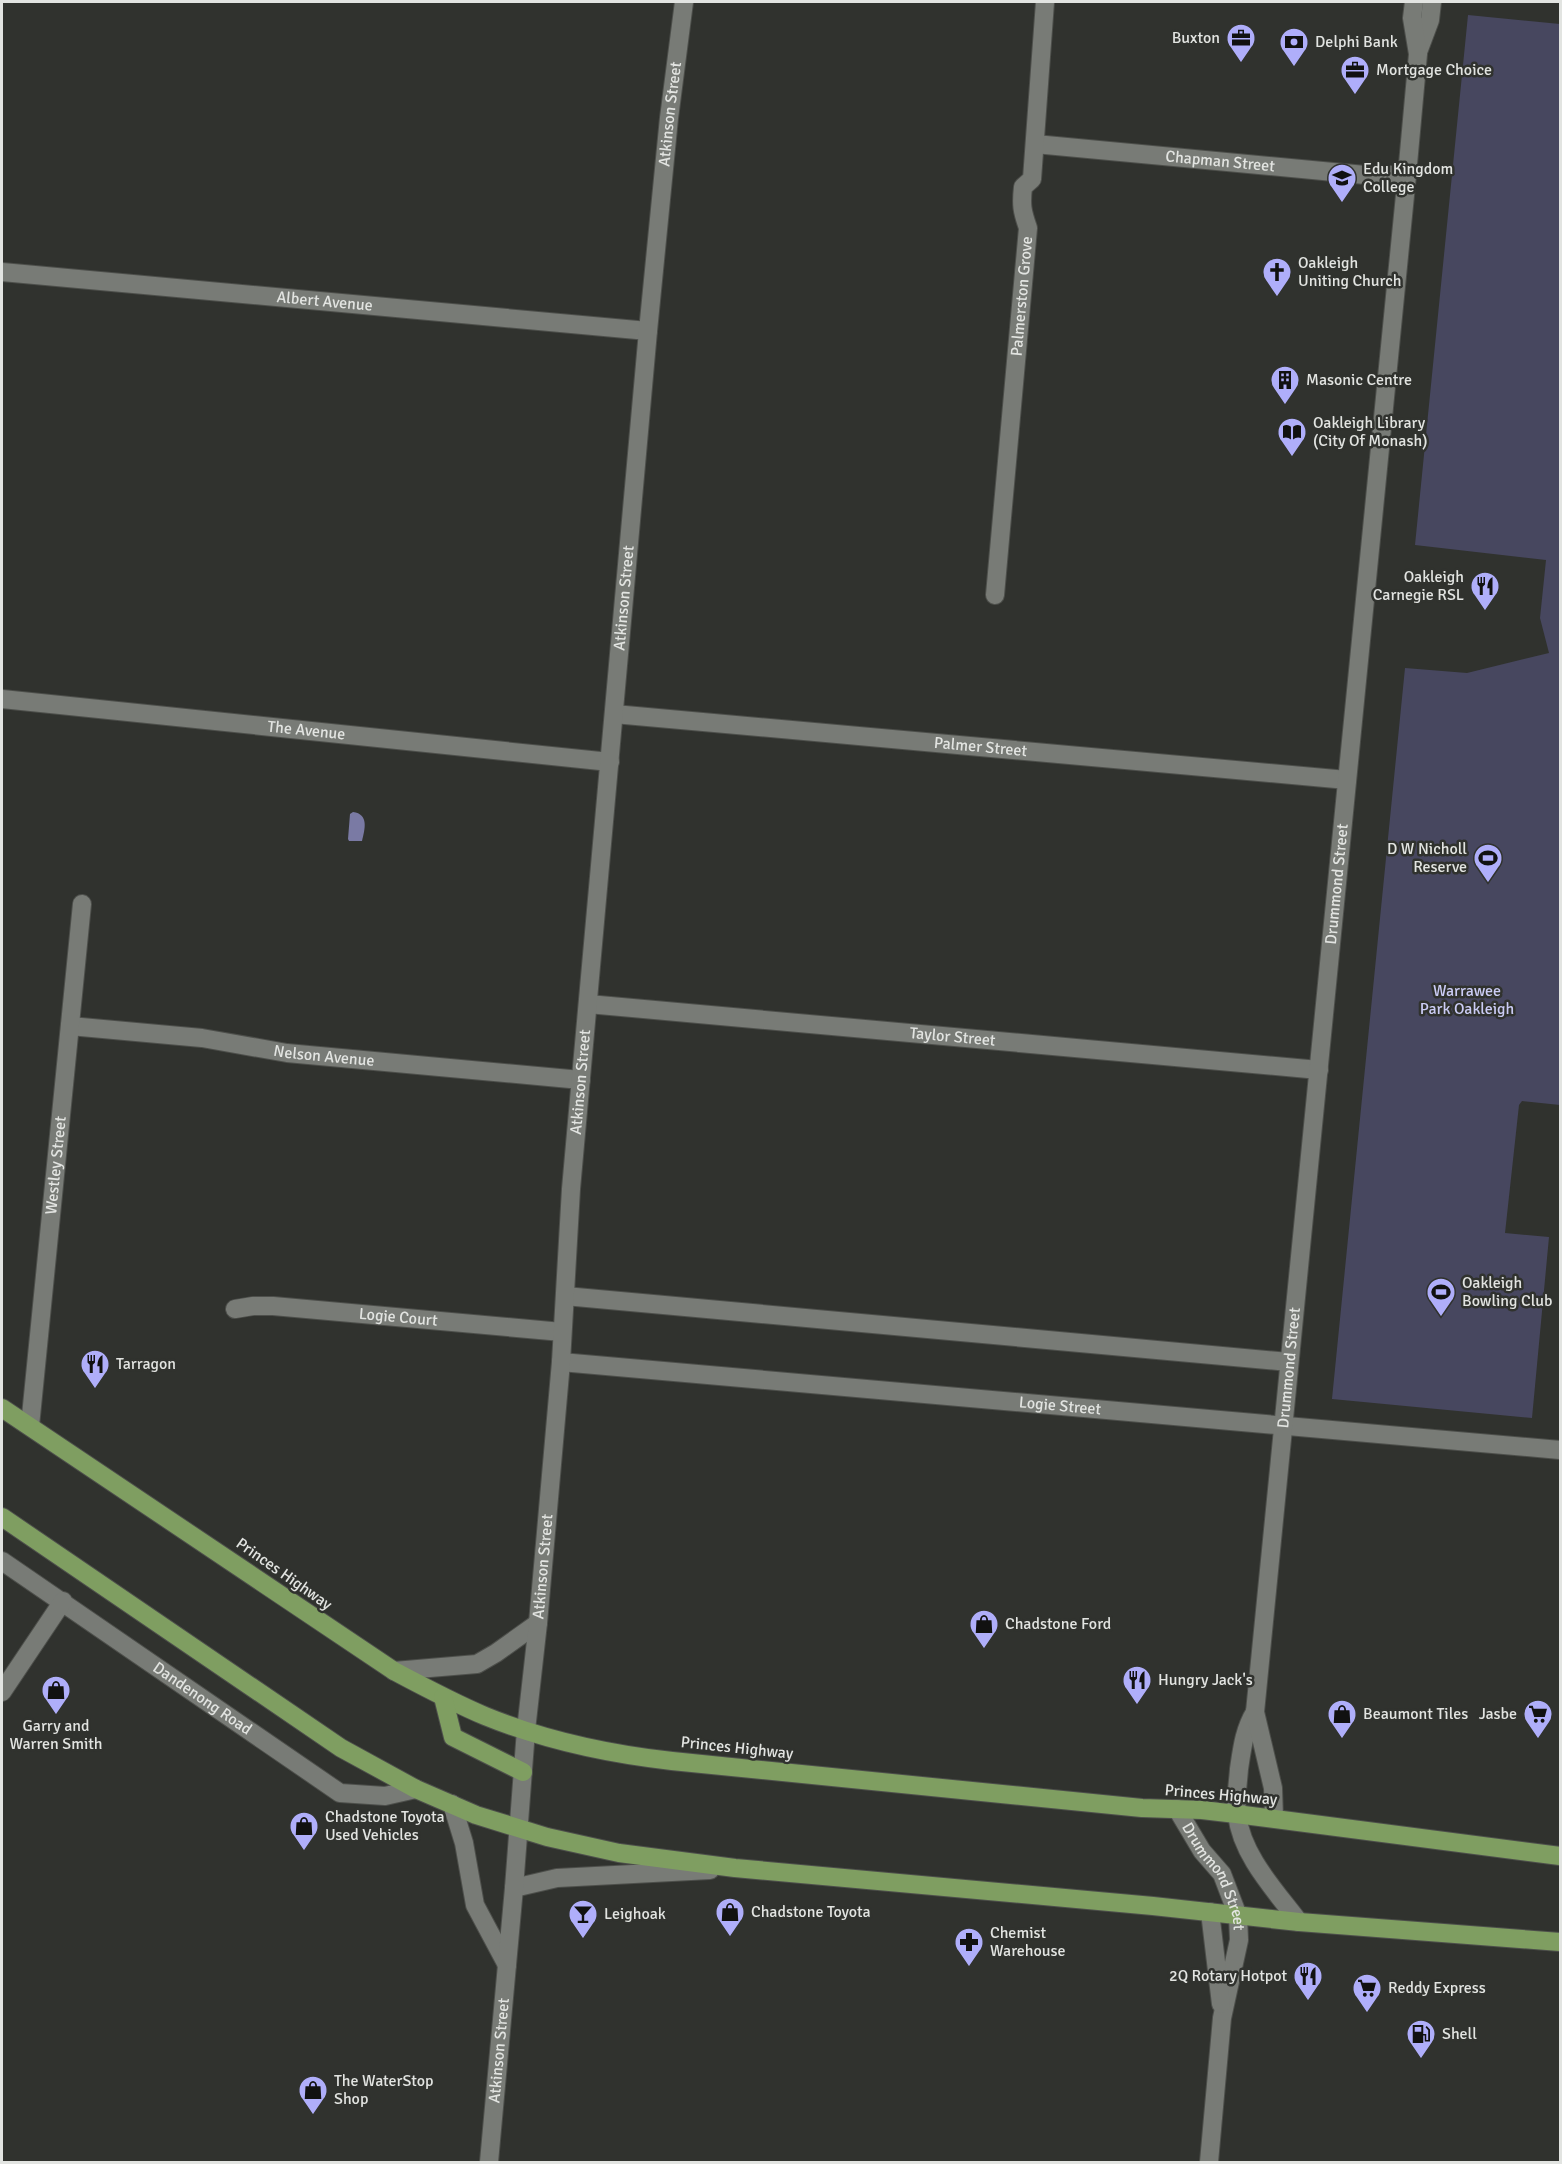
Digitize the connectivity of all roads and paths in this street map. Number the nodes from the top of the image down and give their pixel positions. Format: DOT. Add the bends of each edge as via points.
graph roads {
  1 [pos="684,2"];
  2 [pos="1045,2"];
  3 [pos="1414,2"];
  4 [pos="1432,2"];
  5 [pos="1418,54"];
  6 [pos="1035,144"];
  7 [pos="1407,176"];
  8 [pos="2,272"];
  9 [pos="648,331"];
  10 [pos="995,595"];
  11 [pos="2,699"];
  12 [pos="614,714"];
  13 [pos="610,762"];
  14 [pos="1347,780"];
  15 [pos="82,903"];
  16 [pos="588,1004"];
  17 [pos="70,1026"];
  18 [pos="1319,1070"];
  19 [pos="581,1080"];
  20 [pos="565,1296"];
  21 [pos="235,1309"];
  22 [pos="562,1332"];
  23 [pos="561,1362"];
  24 [pos="1289,1362"];
  25 [pos="2,1408"];
  26 [pos="1282,1425"];
  27 [pos="30,1426"];
  28 [pos="1560,1450"];
  29 [pos="2,1517"];
  30 [pos="2,1561"];
  31 [pos="63,1601"];
  32 [pos="538,1623"];
  33 [pos="394,1671"];
  34 [pos="2,1692"];
  35 [pos="443,1697"];
  36 [pos="1255,1712"];
  37 [pos="526,1730"];
  38 [pos="523,1772"];
  39 [pos="416,1789"];
  40 [pos="452,1804"];
  41 [pos="1178,1809"];
  42 [pos="1236,1814"];
  43 [pos="1274,1818"];
  44 [pos="519,1829"];
  45 [pos="1560,1856"];
  46 [pos="735,1868"];
  47 [pos="514,1888"];
  48 [pos="1209,1912"];
  49 [pos="1238,1916"];
  50 [pos="1299,1922"];
  51 [pos="1560,1942"];
  52 [pos="507,1965"];
  53 [pos="1222,2018"];
  54 [pos="489,2163"];
  55 [pos="1209,2163"];
  1 -- 9 [label="street, Atkinson Street"];
  2 -- 6 [label="street, Palmerston Grove"];
  3 -- 5 [label="street, Drummond Street" via="1412,18"];
  4 -- 5 [label="street, Drummond Street"];
  5 -- 7 [label="street, Drummond Street"];
  6 -- 7 [label="street, Chapman Street"];
  6 -- 10 [label="street, Palmerston Grove" via="1032,178 1023,187 1021,209 1028,228"];
  7 -- 14 [label="street, Drummond Street"];
  8 -- 9 [label="street, Albert Avenue"];
  9 -- 12 [label="street, Atkinson Street"];
  11 -- 13 [label="street, The Avenue"];
  12 -- 13 [label="street, Atkinson Street"];
  12 -- 14 [label="street, Palmer Street"];
  13 -- 16 [label="street, Atkinson Street"];
  14 -- 18 [label="street, Drummond Street"];
  15 -- 17 [label="street, Westley Street"];
  16 -- 18 [label="street, Taylor Street"];
  16 -- 19 [label="street, Atkinson Street"];
  17 -- 19 [label="street, Nelson Avenue" via="202,1038 287,1053"];
  17 -- 27 [label="street, Westley Street"];
  18 -- 24 [label="street, Drummond Street"];
  19 -- 20 [label="street, Atkinson Street"];
  20 -- 22 [label="street, Atkinson Street"];
  20 -- 24 [label="street"];
  21 -- 22 [label="street, Logie Court" via="273,1306"];
  22 -- 23 [label="street, Atkinson Street"];
  23 -- 26 [label="street, Logie Street"];
  23 -- 32 [label="street, Atkinson Street"];
  24 -- 26 [label="street, Drummond Street"];
  25 -- 27 [label="highway, Princes Highway"];
  26 -- 28 [label="street, Logie Street"];
  26 -- 36 [label="street, Drummond Street"];
  27 -- 33 [label="highway, Princes Highway"];
  29 -- 39 [label="highway" via="305,1726"];
  30 -- 31 [label="street, Dandenong Road"];
  31 -- 34 [label="street"];
  31 -- 39 [label="street, Dandenong Road" via="340,1793 385,1796"];
  32 -- 33 [label="street" via="477,1664"];
  32 -- 37 [label="street, Atkinson Street"];
  33 -- 35 [label="highway, Princes Highway"];
  35 -- 37 [label="highway, Princes Highway"];
  35 -- 38 [label="highway" via="453,1737"];
  36 -- 42 [label="street, Drummond Street" via="1246,1727"];
  36 -- 43 [label="street, Drummond Street" via="1273,1788"];
  37 -- 38 [label="street, Atkinson Street"];
  37 -- 41 [label="highway, Princes Highway" via="645,1758"];
  38 -- 44 [label="street, Atkinson Street"];
  39 -- 40 [label="highway"];
  40 -- 44 [label="highway"];
  40 -- 52 [label="street" via="465,1846 475,1905"];
  41 -- 42 [label="highway, Princes Highway"];
  41 -- 49 [label="street, Drummond Street" via="1202,1851 1222,1874"];
  42 -- 43 [label="highway, Princes Highway"];
  42 -- 50 [label="street, Drummond Street" via="1246,1849"];
  43 -- 45 [label="highway, Princes Highway"];
  44 -- 46 [label="highway" via="605,1850"];
  44 -- 47 [label="street, Atkinson Street"];
  46 -- 47 [label="street" via="557,1878"];
  46 -- 48 [label="highway"];
  47 -- 52 [label="street, Atkinson Street"];
  48 -- 49 [label="highway"];
  48 -- 53 [label="street, Drummond Street"];
  49 -- 50 [label="highway"];
  49 -- 53 [label="street, Drummond Street" via="1239,1940"];
  50 -- 51 [label="highway"];
  52 -- 54 [label="street, Atkinson Street"];
  53 -- 55 [label="street, Drummond Street"];
}
